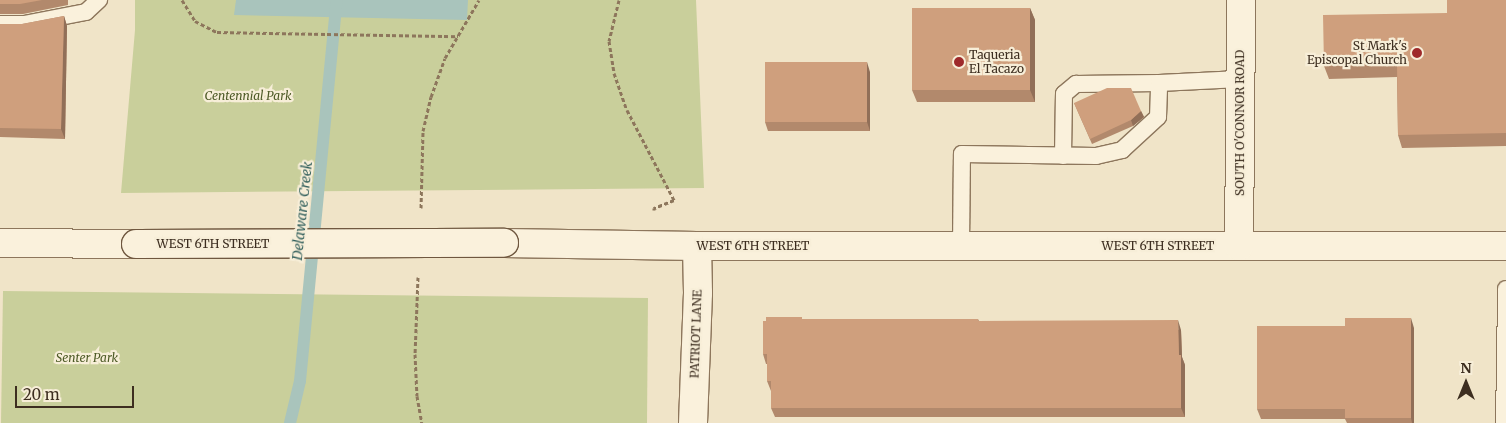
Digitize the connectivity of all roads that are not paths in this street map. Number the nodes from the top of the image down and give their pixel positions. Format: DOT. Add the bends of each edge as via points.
graph roads {
  1 [pos="99,0"];
  2 [pos="1241,0"];
  3 [pos="0,24"];
  4 [pos="1240,78"];
  5 [pos="1159,82"];
  6 [pos="1063,156"];
  7 [pos="0,243"];
  8 [pos="697,246"];
  9 [pos="961,246"];
  10 [pos="1239,246"];
  11 [pos="1506,246"];
  12 [pos="1506,289"];
  13 [pos="693,423"];
  14 [pos="1504,423"];
  1 -- 3 [label="lane" via="86,12 24,24"];
  2 -- 4 [label="street, SOUTH O'CONNOR ROAD"];
  4 -- 5 [label="lane"];
  4 -- 10 [label="street, SOUTH O'CONNOR ROAD"];
  5 -- 6 [label="lane" via="1158,118 1122,150 1096,156"];
  5 -- 6 [label="lane" via="1076,84 1064,94"];
  6 -- 9 [label="lane" via="962,154"];
  7 -- 8 [label="street, WEST 6TH STREET, bridge"];
  8 -- 9 [label="street, WEST 6TH STREET"];
  8 -- 13 [label="street, PATRIOT LANE"];
  9 -- 10 [label="street, WEST 6TH STREET"];
  10 -- 11 [label="street, WEST 6TH STREET"];
  12 -- 14 [label="lane"];
}
